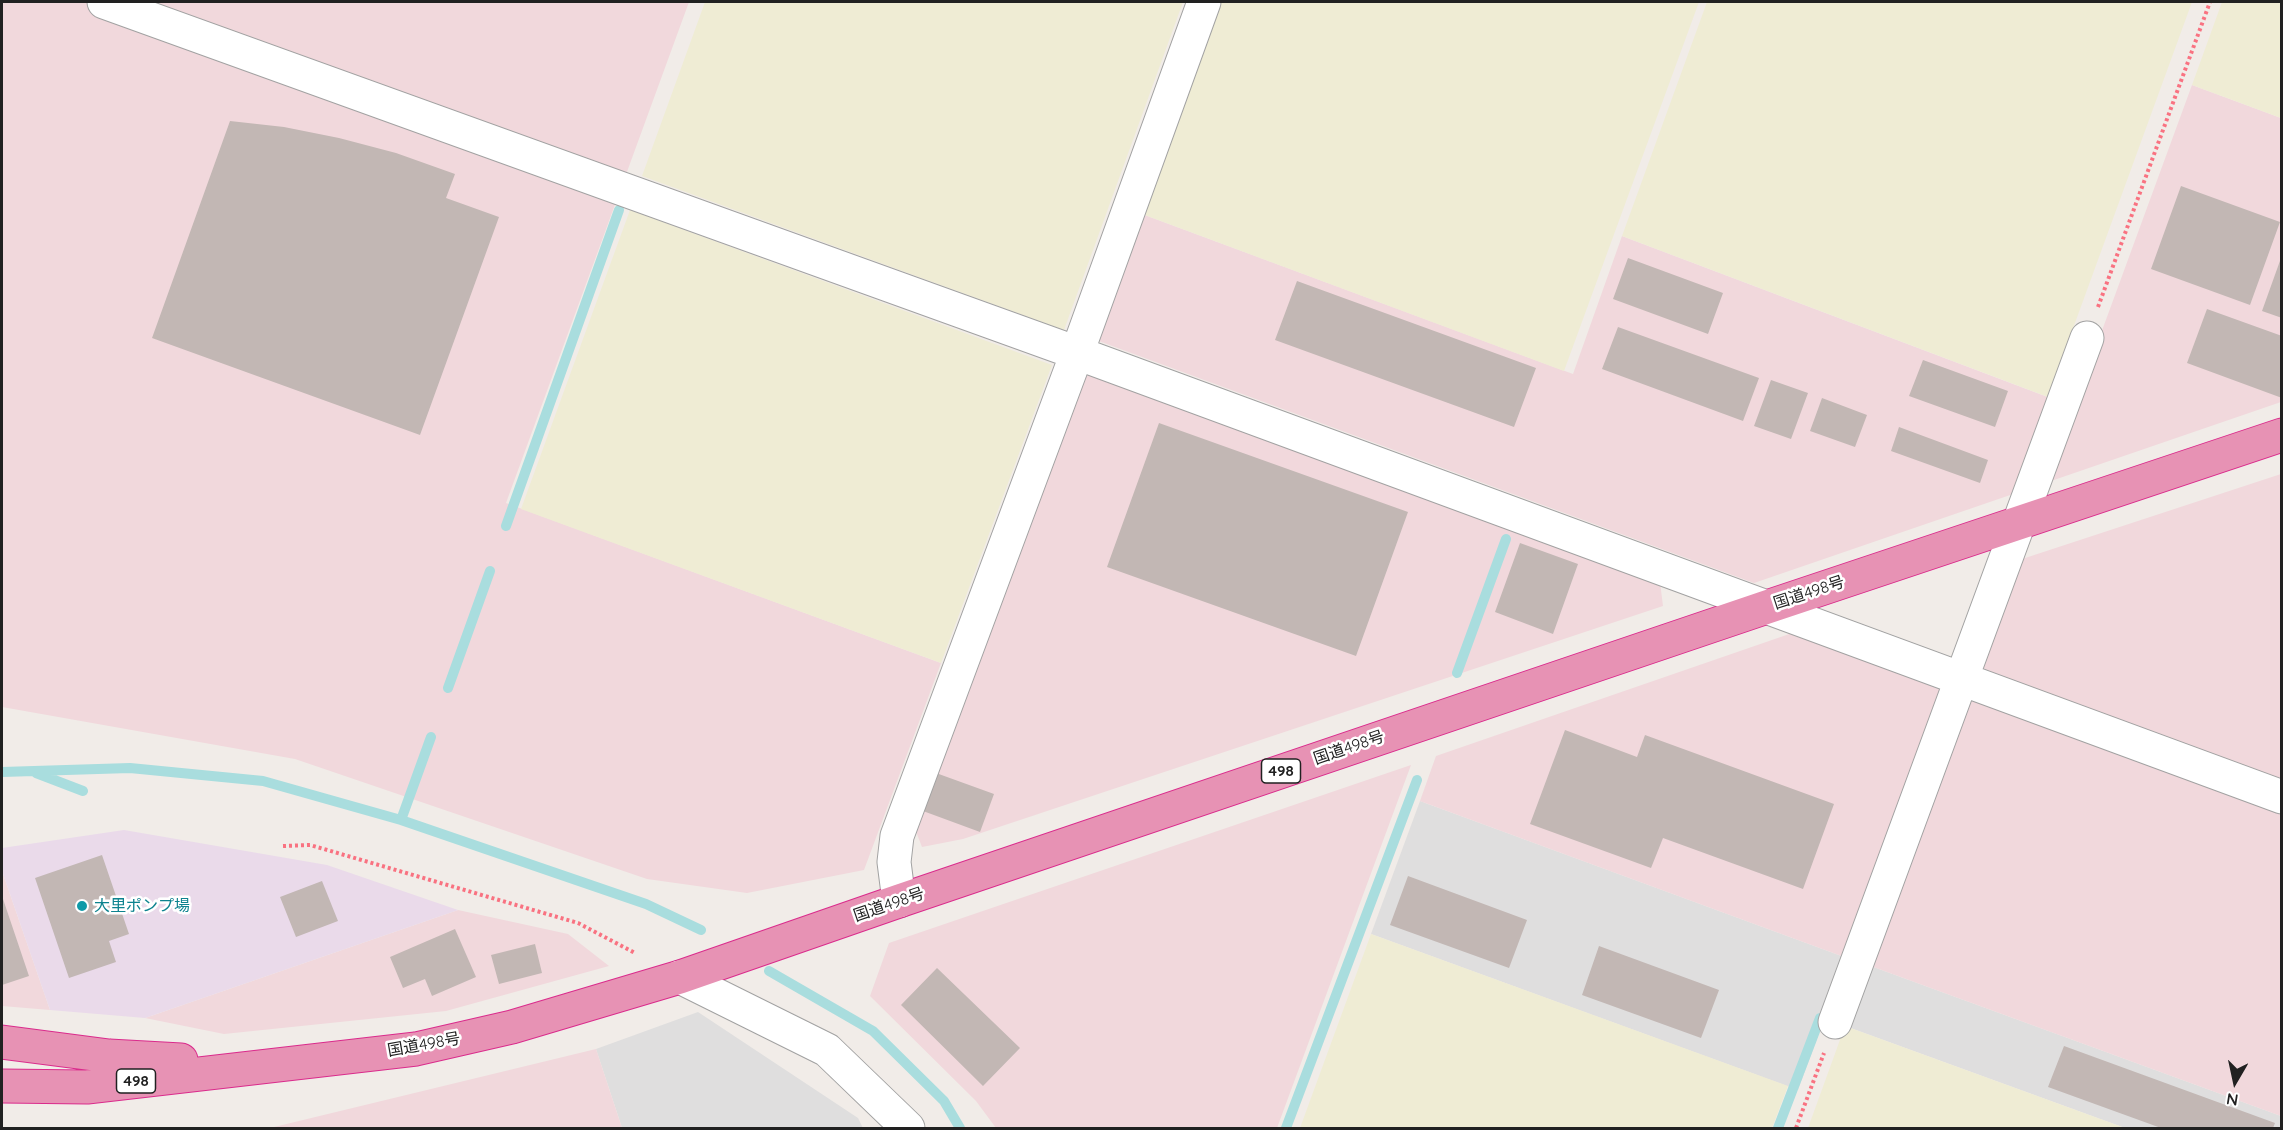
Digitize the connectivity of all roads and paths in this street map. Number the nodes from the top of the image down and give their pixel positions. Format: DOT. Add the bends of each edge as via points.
graph roads {
  1 [pos="104,2"];
  2 [pos="1204,2"];
  3 [pos="2210,2"];
  4 [pos="2087,338"];
  5 [pos="1077,353"];
  6 [pos="2282,435"];
  7 [pos="2018,524"];
  8 [pos="1764,608"];
  9 [pos="1961,680"];
  10 [pos="2282,797"];
  11 [pos="283,846"];
  12 [pos="899,901"];
  13 [pos="680,977"];
  14 [pos="1835,1022"];
  15 [pos="2,1042"];
  16 [pos="270,1065"];
  17 [pos="2,1086"];
  18 [pos="908,1128"];
  19 [pos="1796,1128"];
  1 -- 5 [label="street"];
  2 -- 5 [label="street"];
  3 -- 4 [label="path"];
  4 -- 7 [label="street"];
  5 -- 8 [label="street"];
  5 -- 12 [label="street" via="897,836 894,862"];
  6 -- 7 [label="highway, 国道498号 / 498"];
  7 -- 8 [label="highway, 国道498号 / 498"];
  7 -- 9 [label="street"];
  8 -- 9 [label="street"];
  8 -- 12 [label="highway, 国道498号 / 498"];
  9 -- 10 [label="street"];
  9 -- 14 [label="street"];
  11 -- 13 [label="path" via="309,846 578,923"];
  12 -- 13 [label="highway, 国道498号 / 498"];
  13 -- 16 [label="highway, 国道498号 / 498" via="512,1027 416,1048"];
  13 -- 18 [label="street" via="827,1050"];
  14 -- 19 [label="path"];
  15 -- 16 [label="highway, 国道498号 / 498" via="109,1056"];
  16 -- 17 [label="highway, 国道498号 / 498" via="87,1087"];
}
